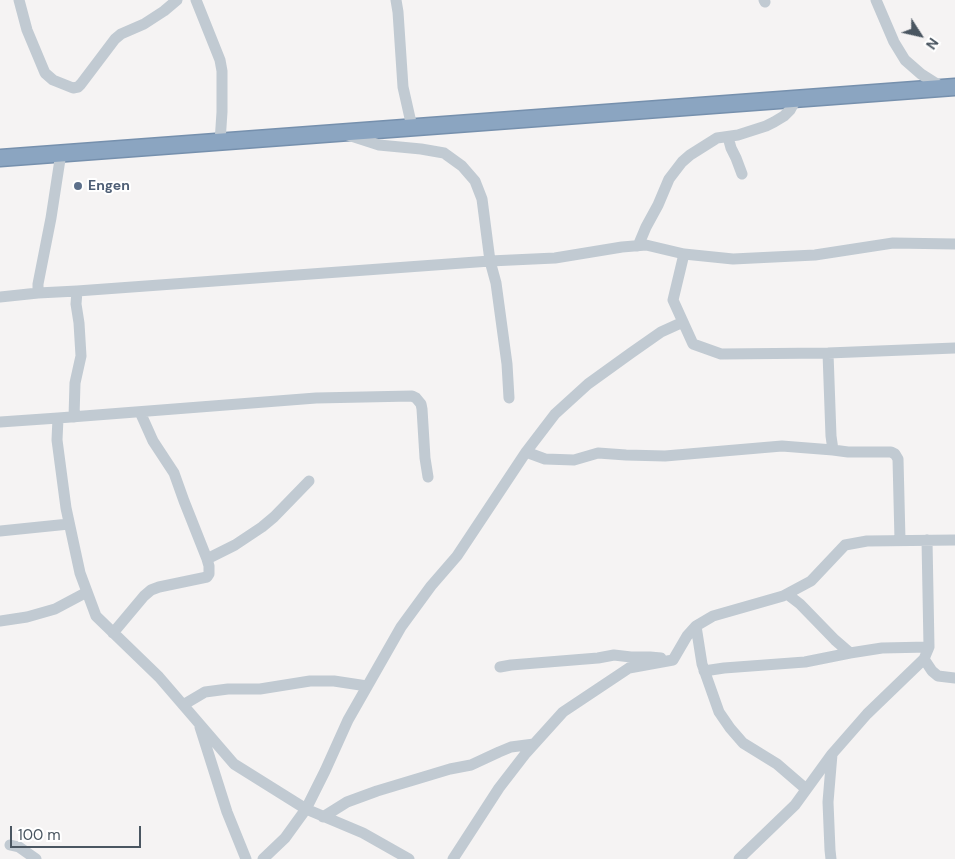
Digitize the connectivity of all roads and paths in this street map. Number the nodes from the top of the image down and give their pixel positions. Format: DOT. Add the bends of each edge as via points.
graph roads {
  1 [pos="19,0"];
  2 [pos="176,0"];
  3 [pos="196,0"];
  4 [pos="396,0"];
  5 [pos="876,0"];
  6 [pos="949,87"];
  7 [pos="796,99"];
  8 [pos="412,127"];
  9 [pos="341,133"];
  10 [pos="728,137"];
  11 [pos="220,142"];
  12 [pos="61,153"];
  13 [pos="0,158"];
  14 [pos="742,174"];
  15 [pos="955,244"];
  16 [pos="638,246"];
  17 [pos="684,254"];
  18 [pos="490,260"];
  19 [pos="77,291"];
  20 [pos="38,292"];
  21 [pos="0,297"];
  22 [pos="683,322"];
  23 [pos="955,348"];
  24 [pos="828,353"];
  25 [pos="509,398"];
  26 [pos="140,412"];
  27 [pos="74,417"];
  28 [pos="58,418"];
  29 [pos="0,422"];
  30 [pos="833,450"];
  31 [pos="526,452"];
  32 [pos="428,477"];
  33 [pos="309,481"];
  34 [pos="69,524"];
  35 [pos="0,531"];
  36 [pos="900,540"];
  37 [pos="927,540"];
  38 [pos="955,540"];
  39 [pos="207,559"];
  40 [pos="87,592"];
  41 [pos="787,594"];
  42 [pos="0,621"];
  43 [pos="696,626"];
  44 [pos="113,633"];
  45 [pos="929,647"];
  46 [pos="850,653"];
  47 [pos="924,659"];
  48 [pos="673,660"];
  49 [pos="500,667"];
  50 [pos="704,671"];
  51 [pos="955,678"];
  52 [pos="367,686"];
  53 [pos="183,704"];
  54 [pos="199,723"];
  55 [pos="534,744"];
  56 [pos="832,754"];
  57 [pos="806,789"];
  58 [pos="306,809"];
  59 [pos="323,817"];
  60 [pos="10,845"];
  61 [pos="36,859"];
  62 [pos="246,859"];
  63 [pos="263,859"];
  64 [pos="409,859"];
  65 [pos="453,859"];
  66 [pos="739,859"];
  67 [pos="832,859"];
  1 -- 2 [label="street" via="27,30 45,72 53,80 73,88 81,84 114,39 144,24"];
  3 -- 11 [label="street" via="222,71"];
  4 -- 8 [label="street" via="403,87"];
  5 -- 6 [label="street" via="905,60 921,74"];
  6 -- 7 [label="highway"];
  7 -- 8 [label="highway"];
  7 -- 10 [label="street" via="790,110 774,122"];
  8 -- 9 [label="highway"];
  9 -- 11 [label="highway"];
  9 -- 18 [label="street" via="379,145 444,153 458,163 475,181 482,198"];
  10 -- 14 [label="street"];
  10 -- 16 [label="street" via="717,138 697,150 675,170"];
  11 -- 12 [label="highway"];
  12 -- 13 [label="highway"];
  12 -- 20 [label="street"];
  15 -- 17 [label="street" via="893,243 815,255 765,258 733,259"];
  16 -- 17 [label="street"];
  16 -- 18 [label="street" via="555,258"];
  17 -- 22 [label="street" via="673,300"];
  18 -- 19 [label="street"];
  18 -- 25 [label="street" via="496,283"];
  19 -- 20 [label="street"];
  19 -- 27 [label="street" via="81,356"];
  20 -- 21 [label="street"];
  22 -- 24 [label="street" via="693,344 721,354"];
  22 -- 31 [label="street" via="661,332 588,384 555,414"];
  23 -- 24 [label="street"];
  24 -- 30 [label="street"];
  26 -- 27 [label="street"];
  26 -- 32 [label="street" via="316,398 412,396 422,409"];
  26 -- 39 [label="street" via="153,441 174,473"];
  27 -- 28 [label="street"];
  28 -- 29 [label="street"];
  28 -- 34 [label="street" via="57,440"];
  30 -- 31 [label="street" via="782,446 665,456 598,453 574,460 545,459"];
  30 -- 36 [label="street" via="895,454 898,459"];
  31 -- 52 [label="street" via="457,556 402,627"];
  33 -- 39 [label="street" via="262,527"];
  34 -- 35 [label="street"];
  34 -- 40 [label="street"];
  36 -- 37 [label="street"];
  36 -- 41 [label="street" via="867,540 845,545 811,581"];
  37 -- 38 [label="street"];
  37 -- 45 [label="street"];
  39 -- 44 [label="street" via="207,577 151,590"];
  40 -- 42 [label="street" via="55,610"];
  40 -- 44 [label="street" via="96,616"];
  41 -- 43 [label="street" via="713,616"];
  41 -- 46 [label="street"];
  43 -- 48 [label="street"];
  43 -- 50 [label="street"];
  44 -- 53 [label="street"];
  45 -- 46 [label="street" via="882,648"];
  45 -- 47 [label="street"];
  46 -- 50 [label="street" via="805,662"];
  47 -- 51 [label="street" via="938,676"];
  47 -- 56 [label="street" via="867,714"];
  48 -- 49 [label="street" via="614,655"];
  48 -- 55 [label="street" via="629,668 563,712"];
  50 -- 57 [label="street" via="719,712 730,728 743,743 777,764"];
  52 -- 53 [label="street" via="310,680 260,689 205,692"];
  52 -- 58 [label="street"];
  53 -- 54 [label="street"];
  54 -- 58 [label="street" via="234,764"];
  54 -- 62 [label="street" via="227,812"];
  55 -- 59 [label="street" via="511,747 471,765 376,791 347,802"];
  55 -- 65 [label="street" via="499,788"];
  56 -- 57 [label="street"];
  56 -- 67 [label="street" via="828,802"];
  57 -- 66 [label="street"];
  58 -- 59 [label="street"];
  58 -- 63 [label="street"];
  59 -- 64 [label="street"];
  60 -- 61 [label="street" via="19,847"];
}
